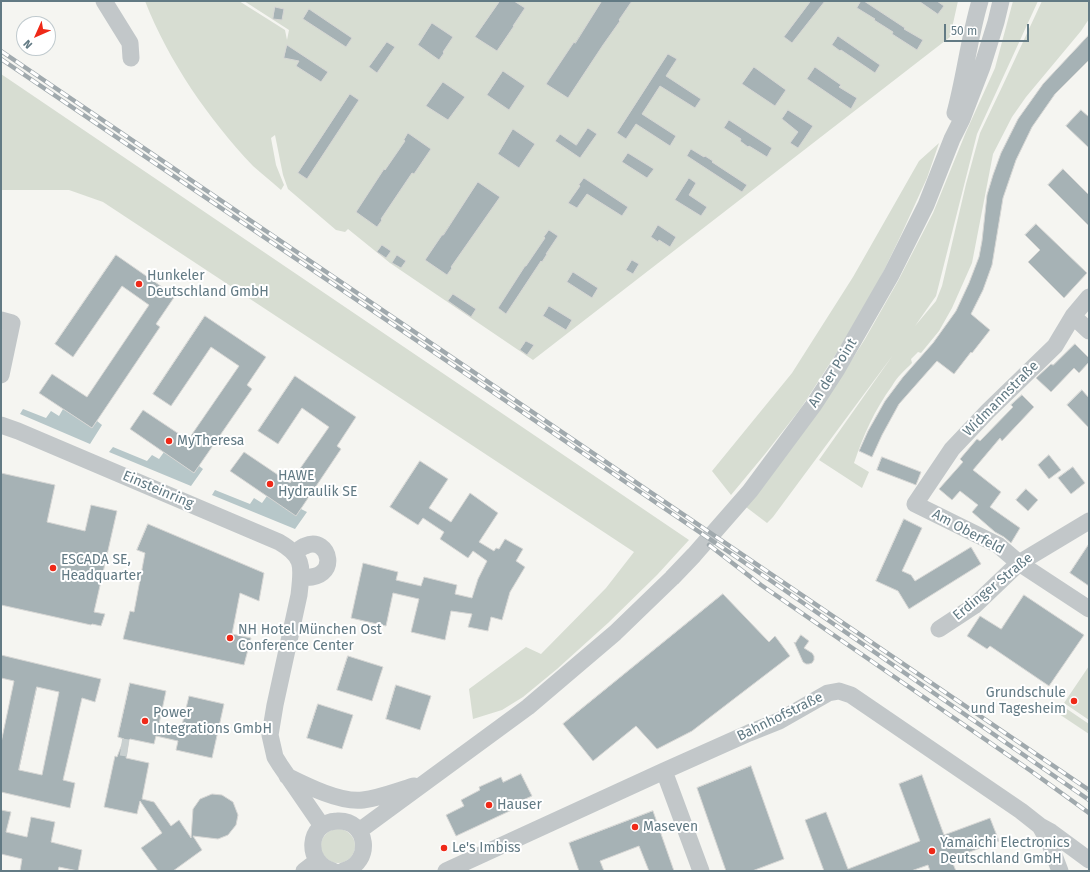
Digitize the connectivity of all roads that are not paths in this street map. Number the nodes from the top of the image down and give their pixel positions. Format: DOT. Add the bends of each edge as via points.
graph roads {
  1 [pos="104,1"];
  2 [pos="980,1"];
  3 [pos="992,1"];
  4 [pos="1001,1"];
  5 [pos="131,58"];
  6 [pos="962,87"];
  7 [pos="952,139"];
  8 [pos="1089,297"];
  9 [pos="1074,316"];
  10 [pos="1,320"];
  11 [pos="1089,331"];
  12 [pos="1,375"];
  13 [pos="1,425"];
  14 [pos="18,431"];
  15 [pos="1,437"];
  16 [pos="915,504"];
  17 [pos="1089,521"];
  18 [pos="295,553"];
  19 [pos="1019,563"];
  20 [pos="301,577"];
  21 [pos="1089,609"];
  22 [pos="939,630"];
  23 [pos="664,771"];
  24 [pos="287,776"];
  25 [pos="427,782"];
  26 [pos="322,826"];
  27 [pos="1040,826"];
  28 [pos="359,831"];
  29 [pos="1085,857"];
  30 [pos="317,861"];
  31 [pos="351,869"];
  32 [pos="304,871"];
  33 [pos="333,871"];
  34 [pos="446,871"];
  35 [pos="700,871"];
  36 [pos="1060,871"];
  1 -- 5 [label="street" via="130,43"];
  2 -- 6 [label="street, An der Point"];
  3 -- 6 [label="street, An der Point"];
  4 -- 7 [label="street, An der Point" via="982,66"];
  6 -- 7 [label="street, An der Point"];
  7 -- 25 [label="street, An der Point" via="922,212 891,275 857,335 813,406 750,491 672,578 615,633 528,707"];
  8 -- 9 [label="street, Widmannstraße"];
  9 -- 11 [label="street"];
  9 -- 16 [label="street, Widmannstraße" via="1055,346 952,449"];
  10 -- 12 [label="street" via="12,323"];
  13 -- 14 [label="street, Einsteinring"];
  14 -- 15 [label="street"];
  14 -- 18 [label="street, Einsteinring" via="279,542"];
  16 -- 19 [label="street, Am Oberfeld" via="998,545"];
  17 -- 19 [label="street, Erdinger Straße"];
  18 -- 20 [label="street" via="301,567"];
  18 -- 20 [label="street" via="305,546 314,544 322,547 327,554 327,567 322,574"];
  19 -- 21 [label="street, Am Oberfeld"];
  19 -- 22 [label="street, Erdinger Straße" via="974,606"];
  20 -- 24 [label="street" via="270,735 275,757"];
  23 -- 27 [label="street, Bahnhofstraße" via="779,721 828,693 839,691 858,699"];
  23 -- 34 [label="street, Bahnhofstraße"];
  23 -- 35 [label="street"];
  24 -- 25 [label="street" via="337,797 361,800"];
  24 -- 26 [label="street"];
  25 -- 28 [label="street, An der Point"];
  26 -- 28 [label="street" via="335,820 348,822"];
  26 -- 30 [label="street" via="314,836 313,842 312,849"];
  27 -- 29 [label="street, Bahnhofstraße"];
  27 -- 36 [label="street"];
  28 -- 31 [label="street" via="364,850"];
  29 -- 36 [label="street" via="1066,862"];
  30 -- 32 [label="street"];
  30 -- 33 [label="street"];
}
